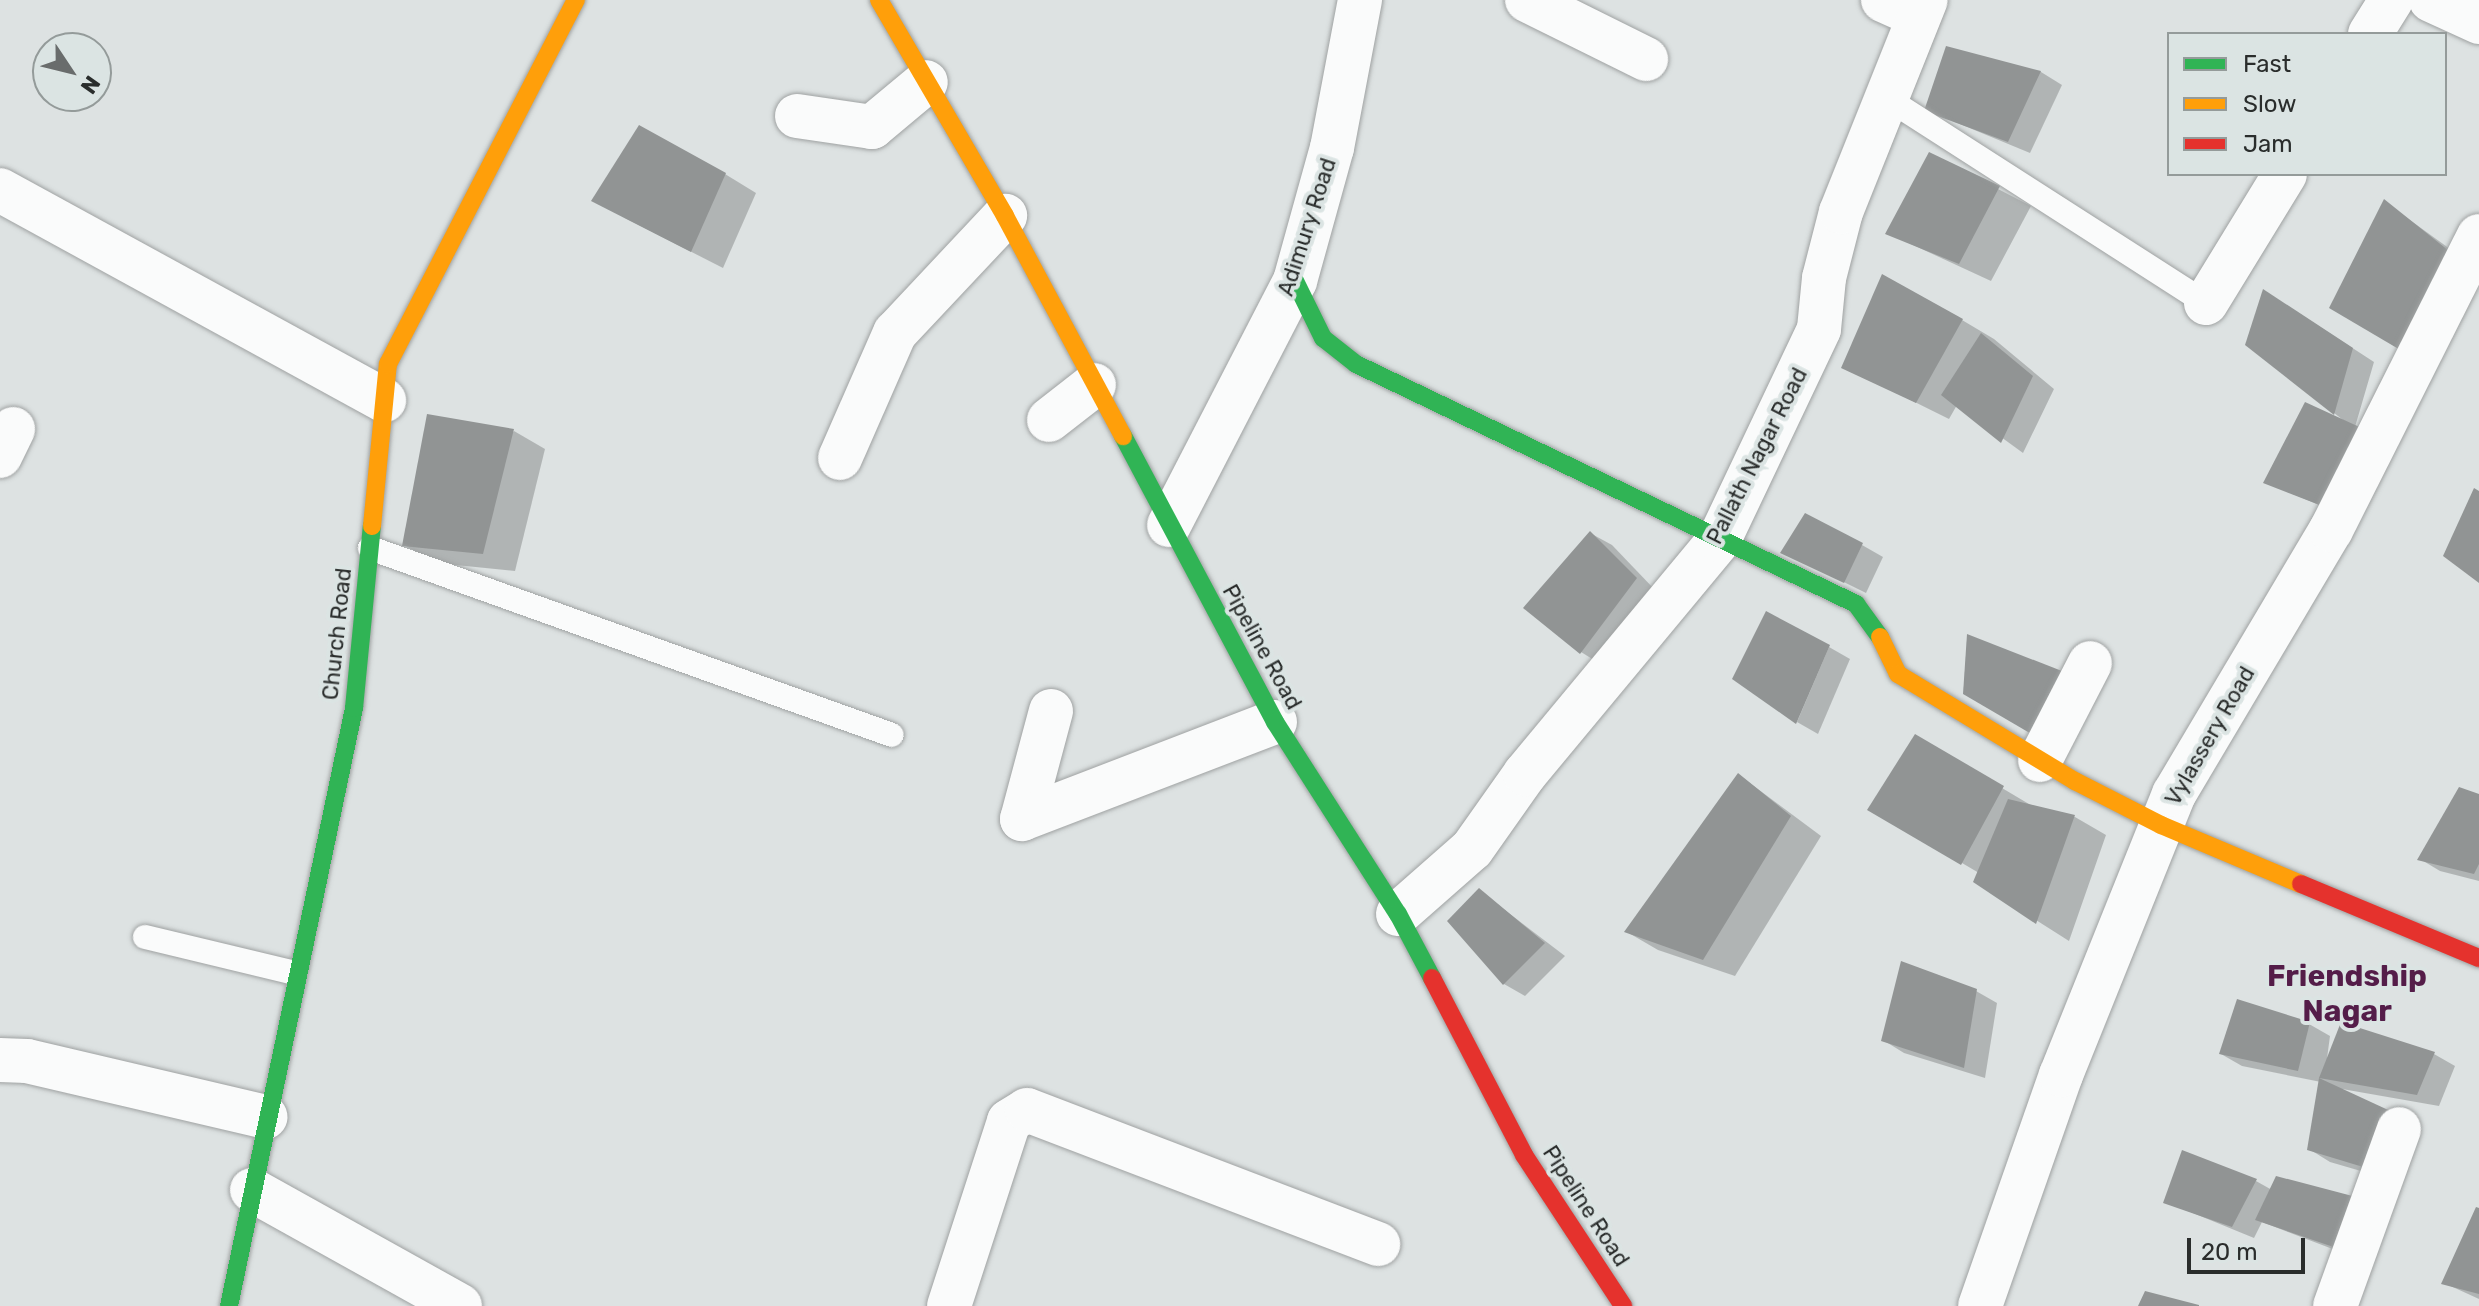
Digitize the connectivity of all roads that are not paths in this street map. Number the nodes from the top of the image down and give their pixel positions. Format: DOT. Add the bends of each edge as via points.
graph roads {
  1 [pos="576,0"];
  2 [pos="879,0"];
  3 [pos="1360,0"];
  4 [pos="1527,0"];
  5 [pos="2391,0"];
  6 [pos="2431,0"];
  7 [pos="1909,5"];
  8 [pos="2479,22"];
  9 [pos="2371,32"];
  10 [pos="1646,59"];
  11 [pos="926,82"];
  12 [pos="1885,97"];
  13 [pos="797,116"];
  14 [pos="2284,176"];
  15 [pos="0,190"];
  16 [pos="1005,216"];
  17 [pos="2479,236"];
  18 [pos="1295,281"];
  19 [pos="2206,303"];
  20 [pos="1094,385"];
  21 [pos="384,400"];
  22 [pos="1049,420"];
  23 [pos="840,458"];
  24 [pos="1169,525"];
  25 [pos="1719,540"];
  26 [pos="370,548"];
  27 [pos="2090,663"];
  28 [pos="1051,711"];
  29 [pos="1275,722"];
  30 [pos="892,735"];
  31 [pos="2040,760"];
  32 [pos="2161,825"];
  33 [pos="1398,914"];
  34 [pos="145,937"];
  35 [pos="2479,958"];
  36 [pos="295,973"];
  37 [pos="0,1060"];
  38 [pos="266,1117"];
  39 [pos="2399,1129"];
  40 [pos="252,1190"];
  41 [pos="1378,1244"];
  42 [pos="229,1306"];
  43 [pos="460,1306"];
  44 [pos="949,1306"];
  45 [pos="1623,1306"];
  46 [pos="1980,1306"];
  47 [pos="2335,1306"];
  1 -- 21 [label="street, Church Road" via="388,364"];
  2 -- 11 [label="street, Pipeline Road"];
  3 -- 18 [label="street, Adimury Road" via="1332,148"];
  4 -- 10 [label="street"];
  5 -- 9 [label="street"];
  6 -- 8 [label="street"];
  7 -- 12 [label="street, Pallath Nagar Road"];
  11 -- 13 [label="street" via="872,127"];
  11 -- 16 [label="street, Pipeline Road"];
  12 -- 19 [label="lane"];
  12 -- 25 [label="street, Pallath Nagar Road" via="1841,212 1824,278 1819,329"];
  14 -- 19 [label="street"];
  15 -- 21 [label="street"];
  16 -- 20 [label="street, Pipeline Road"];
  16 -- 23 [label="street" via="895,333"];
  17 -- 32 [label="street, Vylassery Road" via="2331,530 2174,794"];
  18 -- 24 [label="street, Adimury Road"];
  18 -- 25 [label="street" via="1323,338 1356,364"];
  20 -- 22 [label="street"];
  20 -- 24 [label="street, Pipeline Road"];
  21 -- 26 [label="street, Church Road"];
  24 -- 29 [label="street, Pipeline Road"];
  25 -- 31 [label="street" via="1856,604 1875,625 1898,674"];
  25 -- 33 [label="street, Pallath Nagar Road" via="1525,774 1472,849"];
  26 -- 30 [label="lane"];
  26 -- 36 [label="street, Church Road" via="354,708"];
  27 -- 31 [label="street"];
  28 -- 29 [label="street" via="1022,819"];
  29 -- 33 [label="street, Pipeline Road"];
  31 -- 32 [label="street"];
  32 -- 35 [label="street"];
  32 -- 46 [label="street, Vylassery Road" via="2061,1075"];
  33 -- 45 [label="street, Pipeline Road" via="1524,1155"];
  34 -- 36 [label="lane"];
  36 -- 38 [label="street, Church Road"];
  37 -- 38 [label="street" via="27,1061"];
  38 -- 40 [label="street, Church Road"];
  39 -- 47 [label="street"];
  40 -- 42 [label="street, Church Road"];
  40 -- 43 [label="street"];
  41 -- 44 [label="street" via="1027,1110 1009,1121"];
}
